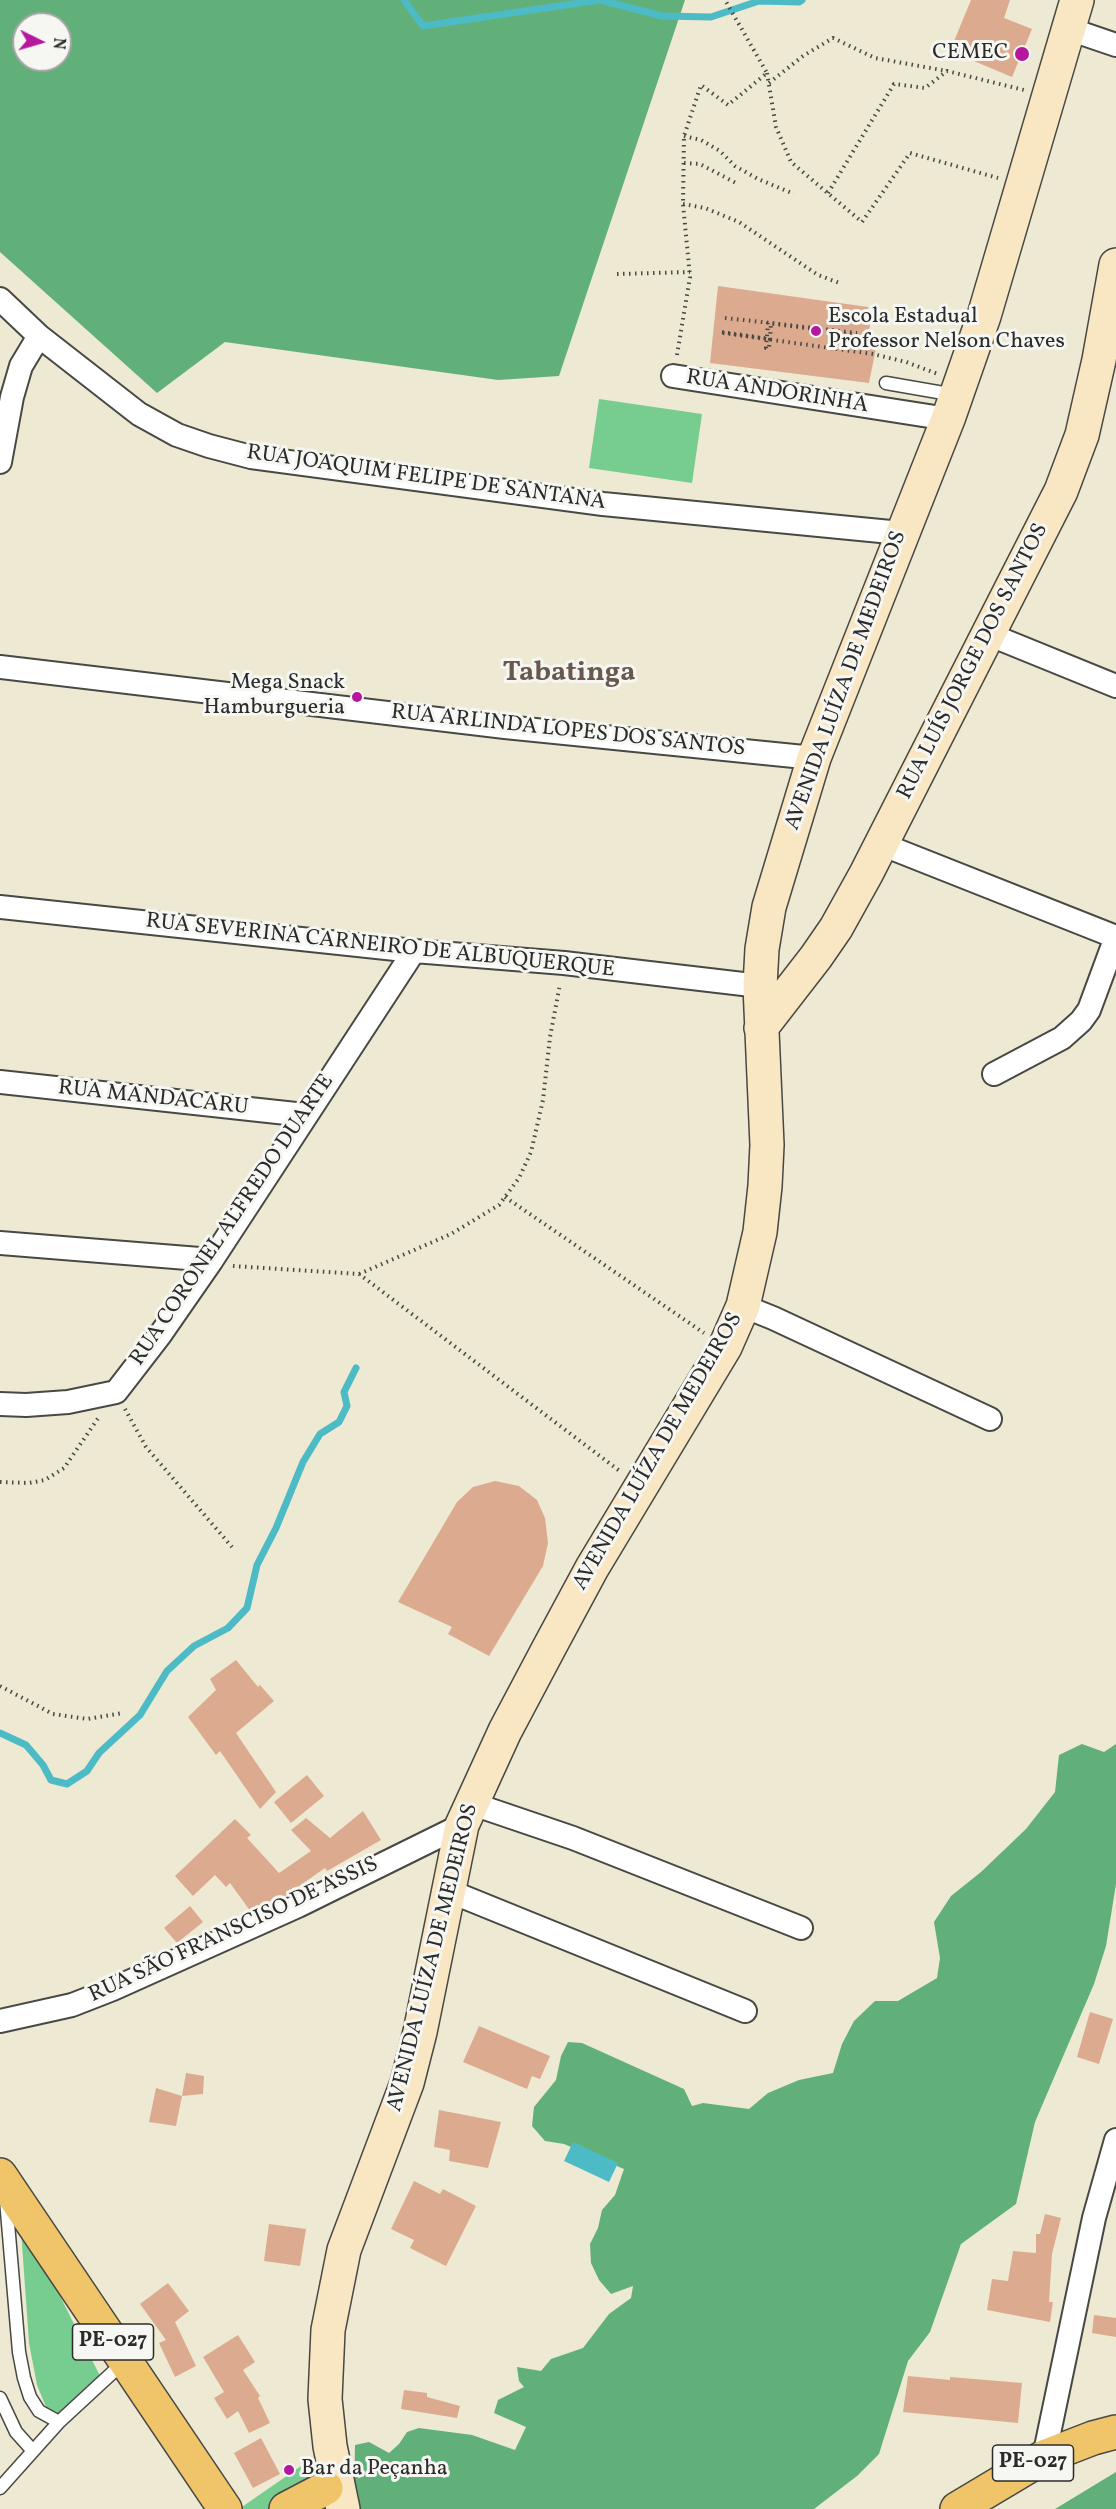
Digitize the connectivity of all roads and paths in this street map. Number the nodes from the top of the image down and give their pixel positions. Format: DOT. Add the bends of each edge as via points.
graph roads {
  1 [pos="725,0"];
  2 [pos="1073,14"];
  3 [pos="1116,45"];
  4 [pos="948,71"];
  5 [pos="767,73"];
  6 [pos="768,83"];
  7 [pos="1049,97"];
  8 [pos="684,136"];
  9 [pos="684,163"];
  10 [pos="736,183"];
  11 [pos="1023,185"];
  12 [pos="828,193"];
  13 [pos="794,194"];
  14 [pos="683,204"];
  15 [pos="1116,265"];
  16 [pos="690,272"];
  17 [pos="617,274"];
  18 [pos="842,284"];
  19 [pos="0,299"];
  20 [pos="725,318"];
  21 [pos="770,323"];
  22 [pos="723,333"];
  23 [pos="857,334"];
  24 [pos="39,336"];
  25 [pos="768,339"];
  26 [pos="856,350"];
  27 [pos="673,376"];
  28 [pos="886,383"];
  29 [pos="955,399"];
  30 [pos="0,462"];
  31 [pos="901,533"];
  32 [pos="988,634"];
  33 [pos="0,667"];
  34 [pos="1116,686"];
  35 [pos="814,758"];
  36 [pos="880,844"];
  37 [pos="0,907"];
  38 [pos="1116,937"];
  39 [pos="414,951"];
  40 [pos="564,963"];
  41 [pos="760,986"];
  42 [pos="761,1028"];
  43 [pos="994,1074"];
  44 [pos="0,1082"];
  45 [pos="305,1115"];
  46 [pos="505,1197"];
  47 [pos="0,1242"];
  48 [pos="210,1262"];
  49 [pos="359,1274"];
  50 [pos="743,1306"];
  51 [pos="725,1347"];
  52 [pos="116,1392"];
  53 [pos="0,1404"];
  54 [pos="990,1419"];
  55 [pos="0,1482"];
  56 [pos="642,1487"];
  57 [pos="232,1547"];
  58 [pos="0,1686"];
  59 [pos="123,1713"];
  60 [pos="466,1814"];
  61 [pos="449,1892"];
  62 [pos="801,1928"];
  63 [pos="745,2011"];
  64 [pos="0,2021"];
  65 [pos="1116,2140"];
  66 [pos="2,2178"];
  67 [pos="126,2360"];
  68 [pos="0,2398"];
  69 [pos="58,2422"];
  70 [pos="1116,2432"];
  71 [pos="33,2451"];
  72 [pos="1044,2457"];
  73 [pos="0,2488"];
  74 [pos="330,2502"];
  75 [pos="225,2509"];
  76 [pos="286,2509"];
  77 [pos="957,2509"];
  1 -- 5 [label="path"];
  2 -- 3 [label="street"];
  2 -- 7 [label="street, AVENIDA LUÍZA DE MEDEIROS"];
  4 -- 6 [label="path" via="875,58 833,38"];
  4 -- 7 [label="path"];
  4 -- 12 [label="path" via="925,88 894,84"];
  5 -- 6 [label="path"];
  5 -- 8 [label="path, RUA ANDORINHA" via="728,105 701,85"];
  6 -- 12 [label="path" via="776,127 791,162"];
  7 -- 11 [label="street, AVENIDA LUÍZA DE MEDEIROS"];
  8 -- 9 [label="path, RUA ANDORINHA"];
  8 -- 13 [label="path" via="701,140 735,166"];
  9 -- 10 [label="path" via="700,164"];
  9 -- 14 [label="path, RUA ANDORINHA"];
  11 -- 12 [label="path" via="910,153 862,222"];
  11 -- 29 [label="street, AVENIDA LUÍZA DE MEDEIROS"];
  14 -- 16 [label="path, RUA ANDORINHA"];
  14 -- 18 [label="path" via="739,222 818,275"];
  15 -- 32 [label="street, RUA LUÍS JORGE DOS SANTOS" via="1082,435 1057,500"];
  16 -- 17 [label="path"];
  16 -- 27 [label="path, RUA ANDORINHA"];
  19 -- 24 [label="street, RUA JOAQUIM FELIPE DE SANTANA"];
  20 -- 21 [label="path"];
  21 -- 23 [label="path, bridge"];
  21 -- 25 [label="path, bridge"];
  22 -- 25 [label="path, bridge"];
  24 -- 30 [label="street" via="21,366"];
  24 -- 31 [label="street, RUA JOAQUIM FELIPE DE SANTANA" via="139,414 177,435 251,457 603,504"];
  25 -- 26 [label="path"];
  25 -- 29 [label="path" via="906,362"];
  27 -- 29 [label="street, RUA ANDORINHA"];
  28 -- 29 [label="lane"];
  29 -- 31 [label="street, AVENIDA LUÍZA DE MEDEIROS"];
  31 -- 35 [label="street, AVENIDA LUÍZA DE MEDEIROS"];
  32 -- 34 [label="street"];
  32 -- 36 [label="street, RUA LUÍS JORGE DOS SANTOS"];
  33 -- 35 [label="street, RUA ARLINDA LOPES DOS SANTOS" via="505,727"];
  35 -- 41 [label="street, AVENIDA LUÍZA DE MEDEIROS" via="770,907"];
  36 -- 38 [label="street"];
  36 -- 42 [label="street, RUA LUÍS JORGE DOS SANTOS" via="836,928"];
  37 -- 39 [label="street, RUA SEVERINA CARNEIRO DE ALBUQUERQUE"];
  38 -- 43 [label="street" via="1082,1021 1062,1038"];
  39 -- 40 [label="street, RUA SEVERINA CARNEIRO DE ALBUQUERQUE"];
  39 -- 45 [label="street, RUA CORONEL ALFREDO DUARTE"];
  40 -- 41 [label="street, RUA SEVERINA CARNEIRO DE ALBUQUERQUE"];
  40 -- 46 [label="path" via="531,1152"];
  41 -- 42 [label="street, AVENIDA LUÍZA DE MEDEIROS"];
  42 -- 50 [label="street, AVENIDA LUÍZA DE MEDEIROS" via="767,1144 765,1186 760,1232"];
  44 -- 45 [label="street, RUA MANDACARU"];
  45 -- 48 [label="street, RUA CORONEL ALFREDO DUARTE"];
  46 -- 49 [label="path" via="499,1205 451,1234"];
  46 -- 51 [label="path"];
  47 -- 48 [label="street"];
  48 -- 49 [label="path"];
  48 -- 52 [label="street, RUA CORONEL ALFREDO DUARTE"];
  49 -- 56 [label="path"];
  50 -- 51 [label="street, AVENIDA LUÍZA DE MEDEIROS"];
  50 -- 54 [label="street"];
  51 -- 56 [label="street, AVENIDA LUÍZA DE MEDEIROS"];
  52 -- 53 [label="street" via="68,1402"];
  52 -- 55 [label="path" via="64,1468 45,1480"];
  52 -- 57 [label="path" via="146,1448"];
  56 -- 60 [label="street, AVENIDA LUÍZA DE MEDEIROS" via="550,1646"];
  58 -- 59 [label="path" via="52,1714 87,1719"];
  60 -- 61 [label="street, AVENIDA LUÍZA DE MEDEIROS"];
  60 -- 62 [label="street" via="573,1838"];
  60 -- 64 [label="street, RUA SÃO FRANSCISO DE ASSIS" via="298,1906 113,1989 72,2005"];
  61 -- 63 [label="street"];
  61 -- 74 [label="street, AVENIDA LUÍZA DE MEDEIROS" via="406,2083 344,2250 328,2330 325,2399"];
  65 -- 72 [label="street" via="1094,2217"];
  66 -- 67 [label="main road, PE-027"];
  66 -- 69 [label="lane" via="24,2378 39,2411"];
  67 -- 69 [label="lane"];
  67 -- 75 [label="main road, PE-027"];
  68 -- 71 [label="lane" via="16,2432"];
  69 -- 71 [label="lane"];
  70 -- 72 [label="main road, PE-027"];
  71 -- 73 [label="lane"];
  72 -- 77 [label="main road, PE-027"];
  74 -- 76 [label="main road"];
}
